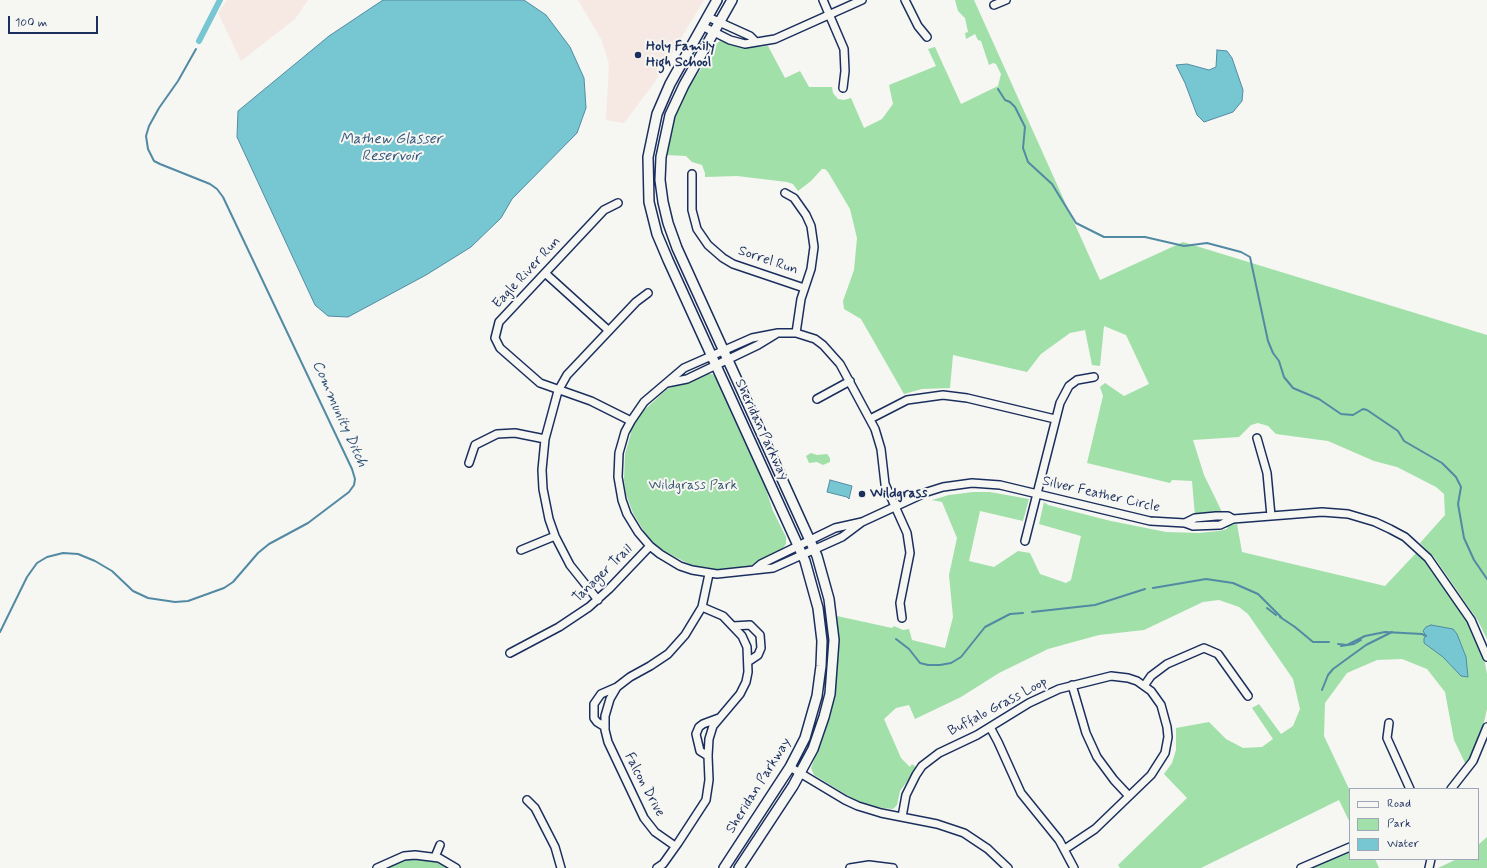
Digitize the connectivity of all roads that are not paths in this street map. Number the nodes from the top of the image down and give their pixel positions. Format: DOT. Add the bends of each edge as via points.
graph roads {
  1 [pos="717,0"];
  2 [pos="732,0"];
  3 [pos="823,0"];
  4 [pos="862,0"];
  5 [pos="905,0"];
  6 [pos="1006,0"];
  7 [pos="994,5"];
  8 [pos="830,15"];
  9 [pos="708,17"];
  10 [pos="719,23"];
  11 [pos="702,26"];
  12 [pos="714,33"];
  13 [pos="927,37"];
  14 [pos="755,41"];
  15 [pos="843,88"];
  16 [pos="692,174"];
  17 [pos="785,194"];
  18 [pos="618,203"];
  19 [pos="545,272"];
  20 [pos="804,288"];
  21 [pos="648,293"];
  22 [pos="608,330"];
  23 [pos="778,333"];
  24 [pos="796,333"];
  25 [pos="724,351"];
  26 [pos="712,356"];
  27 [pos="728,360"];
  28 [pos="716,365"];
  29 [pos="1094,377"];
  30 [pos="850,382"];
  31 [pos="667,383"];
  32 [pos="558,391"];
  33 [pos="817,399"];
  34 [pos="870,419"];
  35 [pos="1055,419"];
  36 [pos="631,421"];
  37 [pos="1258,438"];
  38 [pos="545,439"];
  39 [pos="469,463"];
  40 [pos="1037,494"];
  41 [pos="895,507"];
  42 [pos="1271,516"];
  43 [pos="862,522"];
  44 [pos="555,536"];
  45 [pos="1026,541"];
  46 [pos="812,545"];
  47 [pos="650,546"];
  48 [pos="520,550"];
  49 [pos="801,550"];
  50 [pos="709,574"];
  51 [pos="598,600"];
  52 [pos="702,607"];
  53 [pos="902,618"];
  54 [pos="733,626"];
  55 [pos="510,653"];
  56 [pos="1487,657"];
  57 [pos="748,661"];
  58 [pos="1072,685"];
  59 [pos="1144,686"];
  60 [pos="617,687"];
  61 [pos="1248,696"];
  62 [pos="719,718"];
  63 [pos="1389,723"];
  64 [pos="605,727"];
  65 [pos="990,727"];
  66 [pos="1487,727"];
  67 [pos="708,756"];
  68 [pos="790,767"];
  69 [pos="800,773"];
  70 [pos="1410,788"];
  71 [pos="1452,788"];
  72 [pos="1129,796"];
  73 [pos="527,800"];
  74 [pos="902,817"];
  75 [pos="1349,841"];
  76 [pos="440,845"];
  77 [pos="675,846"];
  78 [pos="1349,847"];
  79 [pos="1065,849"];
  80 [pos="1342,849"];
  81 [pos="435,857"];
  82 [pos="728,867"];
  83 [pos="377,868"];
  84 [pos="456,868"];
  85 [pos="561,868"];
  86 [pos="658,868"];
  87 [pos="739,868"];
  88 [pos="850,868"];
  89 [pos="893,868"];
  90 [pos="1008,868"];
  91 [pos="1074,868"];
  92 [pos="1301,868"];
  1 -- 9 [label="main road, Sheridan Parkway"];
  2 -- 10 [label="main road, Sheridan Parkway"];
  3 -- 8 [label="street"];
  4 -- 8 [label="street"];
  5 -- 13 [label="street" via="918,26"];
  6 -- 7 [label="street"];
  8 -- 14 [label="street" via="785,36"];
  8 -- 15 [label="street" via="844,49"];
  9 -- 10 [label="street"];
  9 -- 11 [label="main road, Sheridan Parkway"];
  10 -- 12 [label="main road, Sheridan Parkway"];
  10 -- 14 [label="street" via="750,36"];
  11 -- 12 [label="street"];
  11 -- 26 [label="main road, Sheridan Parkway" via="659,109 650,139 647,179 657,234"];
  12 -- 14 [label="street" via="745,44"];
  12 -- 25 [label="main road, Sheridan Parkway" via="670,115 663,141 660,180 664,212 671,235"];
  16 -- 20 [label="street, Sorrel Run" via="692,210 697,229 708,245 733,264"];
  17 -- 20 [label="street" via="794,198 801,206 813,237 813,258"];
  18 -- 19 [label="street, Eagle River Run" via="604,210"];
  19 -- 22 [label="street"];
  19 -- 32 [label="street, Eagle River Run" via="499,322 495,338 500,348 533,379"];
  20 -- 24 [label="street"];
  21 -- 22 [label="street"];
  22 -- 32 [label="street" via="567,375"];
  23 -- 24 [label="street"];
  23 -- 25 [label="street" via="752,338"];
  23 -- 27 [label="street"];
  24 -- 30 [label="street" via="814,339 827,348"];
  25 -- 26 [label="street"];
  25 -- 27 [label="main road, Sheridan Parkway"];
  26 -- 28 [label="main road, Sheridan Parkway"];
  26 -- 31 [label="street" via="684,368"];
  27 -- 28 [label="street"];
  27 -- 46 [label="main road, Sheridan Parkway"];
  28 -- 31 [label="street" via="687,379"];
  28 -- 49 [label="main road, Sheridan Parkway"];
  29 -- 35 [label="street" via="1077,380 1069,386"];
  30 -- 33 [label="street"];
  30 -- 34 [label="street"];
  31 -- 36 [label="street" via="644,402"];
  32 -- 36 [label="street, Eagle River Run" via="591,401"];
  32 -- 38 [label="street"];
  34 -- 35 [label="street" via="907,400 943,395 967,398"];
  34 -- 41 [label="street" via="878,438 885,484"];
  35 -- 40 [label="street"];
  36 -- 47 [label="street" via="619,453 619,488 632,523"];
  37 -- 42 [label="street" via="1267,473"];
  38 -- 39 [label="street" via="515,433 497,434 475,445"];
  38 -- 44 [label="street" via="543,489"];
  40 -- 41 [label="street, Silver Feather Circle" via="1000,485 964,484 928,492"];
  40 -- 42 [label="street, Silver Feather Circle" via="1150,521 1185,523 1193,526 1220,525 1233,519"];
  40 -- 45 [label="street"];
  41 -- 43 [label="street, Silver Feather Circle"];
  41 -- 53 [label="street" via="907,533 910,552 900,603"];
  42 -- 56 [label="street, Silver Feather Circle" via="1322,512 1348,514 1375,522 1405,537 1437,569 1471,620"];
  43 -- 46 [label="street, Silver Feather Circle" via="842,537"];
  43 -- 46 [label="street, Silver Feather Circle" via="835,528"];
  44 -- 48 [label="street"];
  44 -- 51 [label="street" via="570,565"];
  46 -- 49 [label="street"];
  46 -- 69 [label="main road, Sheridan Parkway" via="826,585 834,640 830,694 821,727"];
  47 -- 50 [label="street" via="680,566"];
  47 -- 51 [label="street, Tanager Trail"];
  49 -- 50 [label="street" via="761,564 754,570"];
  49 -- 68 [label="main road, Sheridan Parkway" via="814,586 818,608 822,641 821,666 812,717 805,738"];
  50 -- 52 [label="street, Falcon Drive"];
  51 -- 55 [label="street, Tanager Trail" via="574,618"];
  52 -- 54 [label="street" via="723,616"];
  52 -- 60 [label="street, Falcon Drive" via="686,635 668,654"];
  54 -- 57 [label="street" via="742,636 747,648"];
  54 -- 57 [label="street" via="750,625 760,635 761,648 758,655"];
  57 -- 62 [label="street" via="746,682 740,694"];
  58 -- 59 [label="street, Buffalo Grass Loop" via="1111,676 1128,678"];
  58 -- 65 [label="street, Buffalo Grass Loop" via="1039,698"];
  58 -- 72 [label="street" via="1086,733 1097,757"];
  59 -- 61 [label="street" via="1151,676 1167,664 1198,649 1215,648"];
  59 -- 72 [label="street, Buffalo Grass Loop" via="1161,705 1167,727 1167,745 1156,769"];
  60 -- 64 [label="street, Falcon Drive" via="610,699"];
  60 -- 64 [label="street, Falcon Drive" via="601,694 594,704 593,711 597,722"];
  62 -- 67 [label="street" via="709,739"];
  62 -- 67 [label="street" via="703,724 696,734 700,751"];
  63 -- 70 [label="street" via="1387,738"];
  64 -- 77 [label="street, Falcon Drive" via="608,742 644,818 655,832"];
  65 -- 74 [label="street, Buffalo Grass Loop" via="964,742 939,752 922,766 910,784"];
  65 -- 79 [label="street" via="1021,793"];
  66 -- 71 [label="street" via="1473,761"];
  67 -- 77 [label="street" via="710,780 706,800"];
  68 -- 69 [label="street"];
  68 -- 82 [label="main road, Sheridan Parkway"];
  69 -- 74 [label="street" via="858,806"];
  69 -- 87 [label="main road, Sheridan Parkway"];
  72 -- 79 [label="street, Buffalo Grass Loop" via="1095,829"];
  73 -- 85 [label="street" via="535,808 555,847"];
  74 -- 90 [label="street" via="964,833 988,849"];
  75 -- 80 [label="street"];
  76 -- 81 [label="street"];
  77 -- 86 [label="street"];
  78 -- 80 [label="street"];
  79 -- 91 [label="street"];
  80 -- 92 [label="street"];
  81 -- 83 [label="street" via="404,856"];
  81 -- 84 [label="street"];
  88 -- 89 [label="street" via="869,865"];
}
